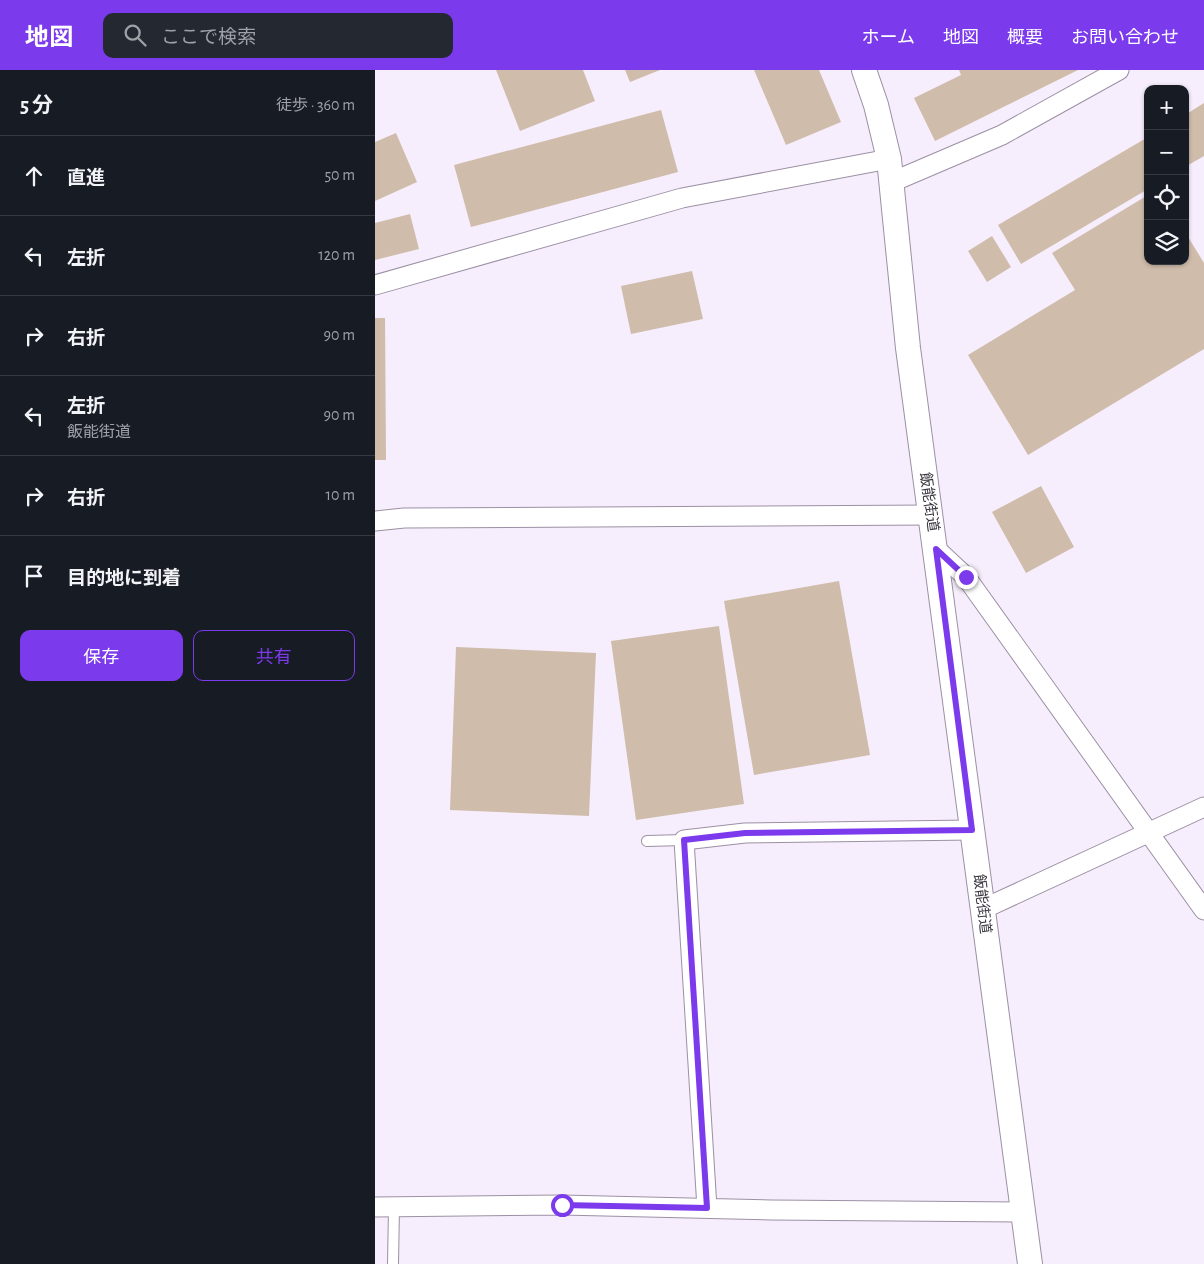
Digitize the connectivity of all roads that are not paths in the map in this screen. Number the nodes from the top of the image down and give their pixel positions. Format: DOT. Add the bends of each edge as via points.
graph roads {
  1 [pos="864,70"];
  2 [pos="1119,70"];
  3 [pos="890,170"];
  4 [pos="375,285"];
  5 [pos="931,515"];
  6 [pos="375,521"];
  7 [pos="936,549"];
  8 [pos="1204,807"];
  9 [pos="972,830"];
  10 [pos="1150,832"];
  11 [pos="684,840"];
  12 [pos="647,841"];
  13 [pos="983,909"];
  14 [pos="1204,910"];
  15 [pos="375,1207"];
  16 [pos="394,1207"];
  17 [pos="707,1208"];
  18 [pos="1023,1212"];
  19 [pos="393,1264"];
  20 [pos="1030,1264"];
  1 -- 3 [label="street, 飯能街道" via="877,105"];
  2 -- 3 [label="street" via="1002,135"];
  3 -- 4 [label="street" via="682,198"];
  3 -- 5 [label="street, 飯能街道" via="908,348"];
  5 -- 6 [label="street" via="404,518"];
  5 -- 7 [label="street, 飯能街道"];
  7 -- 9 [label="street, 飯能街道"];
  7 -- 10 [label="street" via="966,577"];
  8 -- 10 [label="street"];
  9 -- 11 [label="street" via="745,833"];
  9 -- 13 [label="street, 飯能街道"];
  10 -- 13 [label="street"];
  10 -- 14 [label="street"];
  11 -- 12 [label="lane"];
  11 -- 17 [label="street"];
  13 -- 18 [label="street, 飯能街道"];
  15 -- 16 [label="street"];
  16 -- 17 [label="street" via="562,1205"];
  16 -- 19 [label="lane"];
  17 -- 18 [label="street"];
  18 -- 20 [label="street, 飯能街道"];
}
